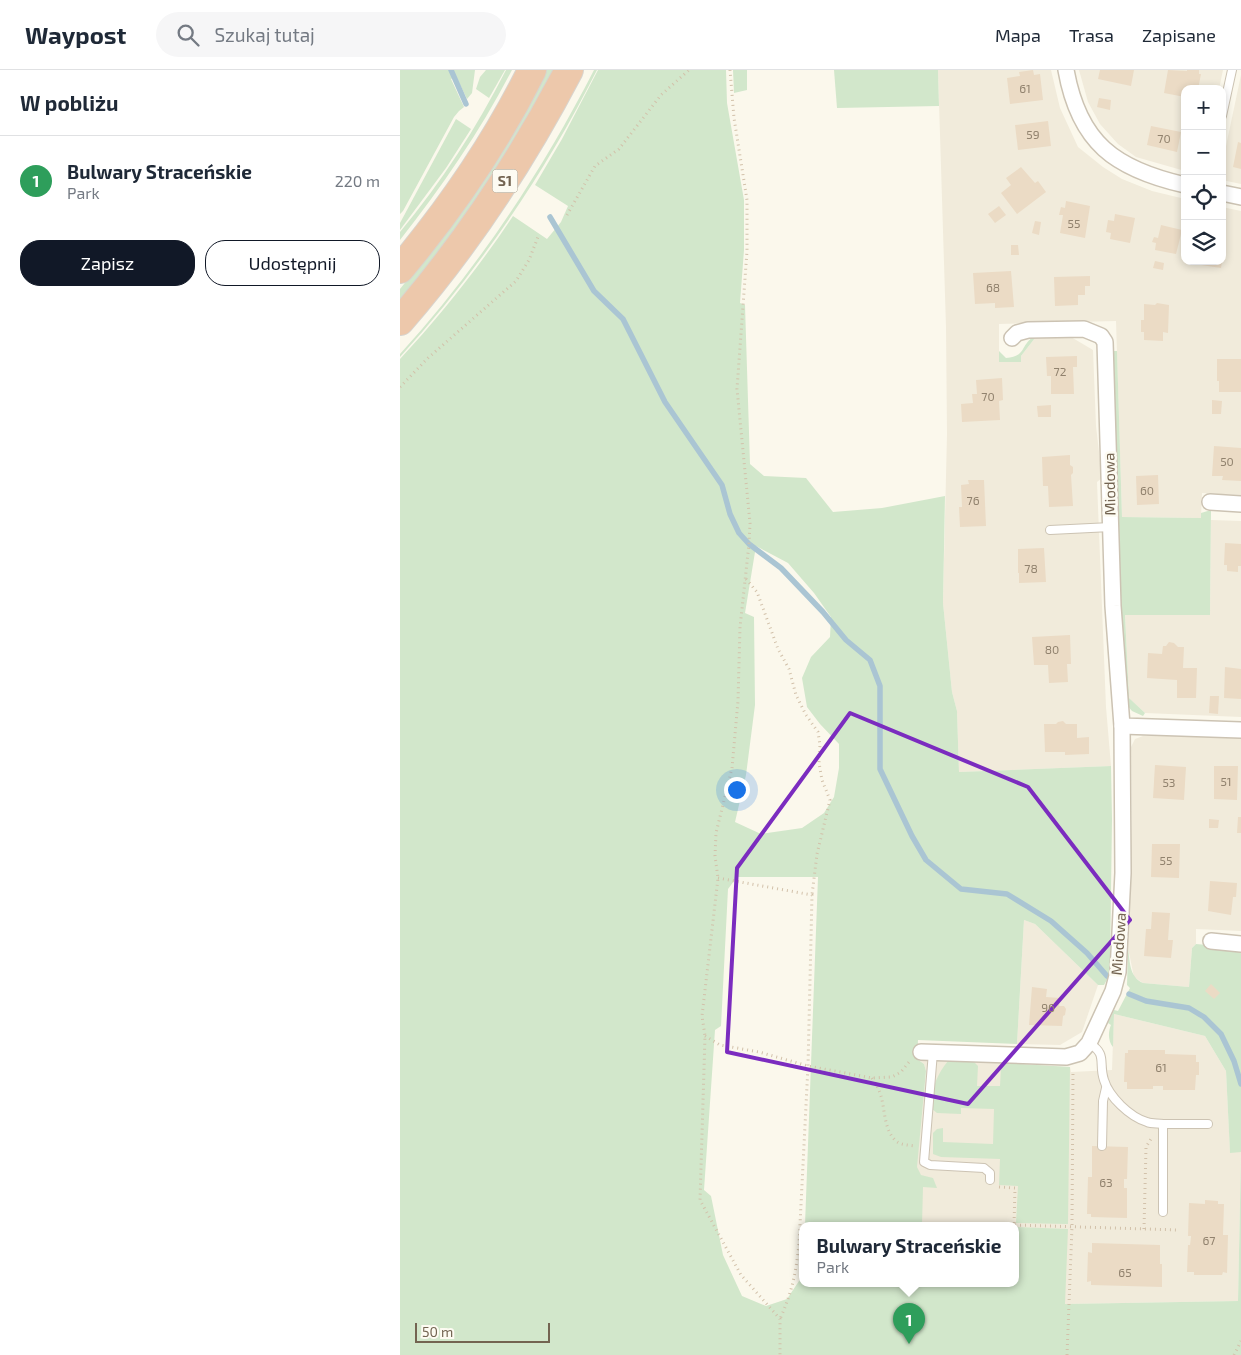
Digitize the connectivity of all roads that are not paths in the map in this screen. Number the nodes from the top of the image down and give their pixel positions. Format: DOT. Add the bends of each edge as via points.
graph roads {
  1 [pos="532,70"];
  2 [pos="569,70"];
  3 [pos="1066,70"];
  4 [pos="1232,70"];
  5 [pos="1226,98"];
  6 [pos="1181,184"];
  7 [pos="1226,194"];
  8 [pos="1241,197"];
  9 [pos="400,269"];
  10 [pos="400,321"];
  11 [pos="1012,338"];
  12 [pos="1210,502"];
  13 [pos="1241,504"];
  14 [pos="1110,527"];
  15 [pos="1050,530"];
  16 [pos="1122,726"];
  17 [pos="1241,730"];
  18 [pos="1211,941"];
  19 [pos="1241,944"];
  20 [pos="1089,1043"];
  21 [pos="927,1052"];
  22 [pos="1106,1088"];
  23 [pos="1163,1124"];
  24 [pos="1208,1124"];
  25 [pos="1102,1146"];
  26 [pos="990,1183"];
  27 [pos="1163,1212"];
  1 -- 9 [label="highway, S1" via="473,172"];
  2 -- 10 [label="highway, S1" via="501,188 430,286"];
  3 -- 6 [label="street" via="1078,112 1096,142 1136,170"];
  4 -- 5 [label="lane"];
  7 -- 8 [label="street"];
  11 -- 14 [label="street, Miodowa" via="1028,330 1084,329 1101,336 1105,342"];
  12 -- 13 [label="street"];
  14 -- 15 [label="lane"];
  14 -- 16 [label="street, Miodowa"];
  16 -- 17 [label="street"];
  16 -- 20 [label="street, Miodowa" via="1123,864 1118,972 1113,991"];
  18 -- 19 [label="street"];
  20 -- 21 [label="street, Miodowa" via="1080,1053 1057,1058"];
  20 -- 22 [label="lane" via="1100,1053"];
  21 -- 26 [label="lane" via="924,1162 984,1168 990,1173"];
  22 -- 23 [label="lane" via="1124,1108 1147,1122"];
  22 -- 25 [label="lane"];
  23 -- 24 [label="lane"];
  23 -- 27 [label="lane"];
}
